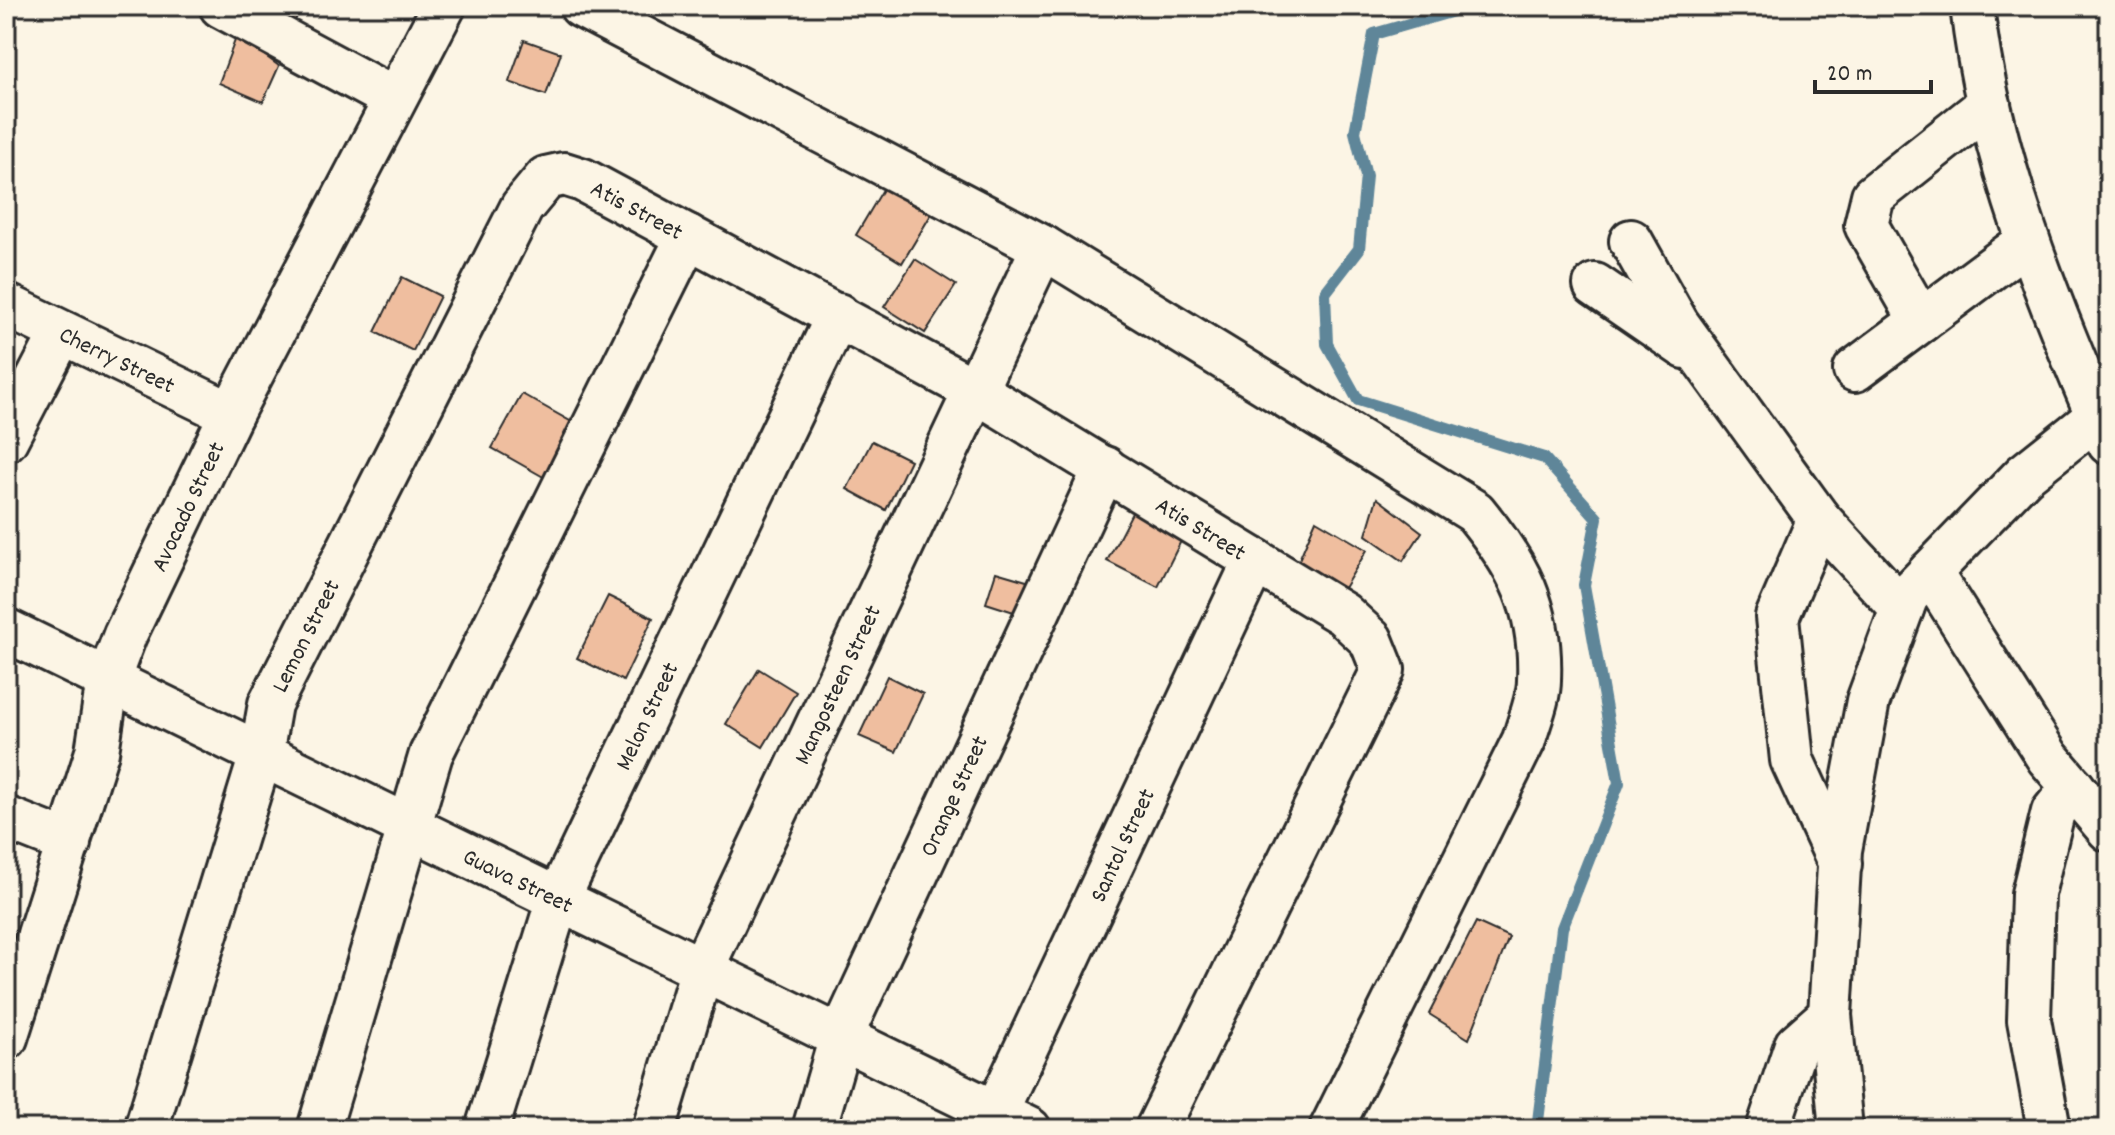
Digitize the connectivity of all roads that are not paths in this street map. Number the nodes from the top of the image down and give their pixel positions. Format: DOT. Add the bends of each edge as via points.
graph roads {
  1 [pos="221,6"];
  2 [pos="444,6"];
  3 [pos="581,6"];
  4 [pos="1972,6"];
  5 [pos="394,99"];
  6 [pos="1989,104"];
  7 [pos="546,178"];
  8 [pos="688,236"];
  9 [pos="1631,241"];
  10 [pos="2028,241"];
  11 [pos="1043,247"];
  12 [pos="1595,285"];
  13 [pos="6,305"];
  14 [pos="838,315"];
  15 [pos="1921,321"];
  16 [pos="61,334"];
  17 [pos="1703,359"];
  18 [pos="1855,370"];
  19 [pos="976,391"];
  20 [pos="231,414"];
  21 [pos="2105,421"];
  22 [pos="6,440"];
  23 [pos="1105,468"];
  24 [pos="1819,519"];
  25 [pos="1255,560"];
  26 [pos="1930,572"];
  27 [pos="1902,609"];
  28 [pos="6,630"];
  29 [pos="108,680"];
  30 [pos="261,755"];
  31 [pos="2073,787"];
  32 [pos="6,818"];
  33 [pos="411,827"];
  34 [pos="2109,830"];
  35 [pos="69,843"];
  36 [pos="1840,864"];
  37 [pos="558,899"];
  38 [pos="702,969"];
  39 [pos="13,995"];
  40 [pos="1830,1015"];
  41 [pos="841,1037"];
  42 [pos="6,1038"];
  43 [pos="1004,1123"];
  44 [pos="146,1129"];
  45 [pos="319,1129"];
  46 [pos="487,1129"];
  47 [pos="654,1129"];
  48 [pos="814,1129"];
  49 [pos="1157,1129"];
  50 [pos="1331,1129"];
  51 [pos="1768,1129"];
  52 [pos="1841,1129"];
  53 [pos="2049,1129"];
  1 -- 5 [label="street"];
  2 -- 5 [label="street, Avocado Street"];
  3 -- 11 [label="street"];
  4 -- 6 [label="street"];
  5 -- 20 [label="street, Avocado Street"];
  6 -- 10 [label="street" via="1997,148"];
  6 -- 15 [label="street" via="1873,196 1866,225"];
  7 -- 8 [label="street, Atis Street" via="564,174 583,180"];
  7 -- 30 [label="street, Lemon Street" via="522,207 270,704"];
  8 -- 14 [label="street, Atis Street"];
  8 -- 33 [label="street" via="431,754"];
  9 -- 17 [label="street"];
  10 -- 15 [label="street"];
  10 -- 21 [label="street" via="2051,310"];
  11 -- 19 [label="street, Mangosteen Street"];
  11 -- 50 [label="street" via="1475,512 1510,555 1534,610 1539,682 1524,740"];
  12 -- 17 [label="street"];
  13 -- 16 [label="street, Cherry Street"];
  14 -- 19 [label="street, Atis Street"];
  14 -- 37 [label="street, Melon Street"];
  15 -- 18 [label="street"];
  16 -- 20 [label="street, Cherry Street"];
  16 -- 22 [label="street"];
  17 -- 24 [label="street"];
  19 -- 23 [label="street, Atis Street"];
  19 -- 38 [label="street, Mangosteen Street"];
  20 -- 29 [label="street, Avocado Street"];
  21 -- 26 [label="street" via="2024,475"];
  23 -- 25 [label="street, Atis Street"];
  23 -- 41 [label="street, Orange Street"];
  24 -- 27 [label="street"];
  24 -- 36 [label="street" via="1777,617 1792,760"];
  25 -- 43 [label="street, Santol Street"];
  25 -- 49 [label="street, Atis Street" via="1343,614 1371,640 1383,670"];
  26 -- 27 [label="street"];
  26 -- 31 [label="street" via="2048,758"];
  27 -- 36 [label="street" via="1868,701"];
  28 -- 29 [label="street, Guava Street"];
  29 -- 30 [label="street, Guava Street"];
  29 -- 35 [label="street, Avocado Street" via="97,752"];
  30 -- 33 [label="street, Guava Street"];
  30 -- 44 [label="street, Lemon Street"];
  31 -- 34 [label="street"];
  31 -- 53 [label="street" via="2053,812 2033,894 2029,1020"];
  32 -- 35 [label="street"];
  33 -- 37 [label="street, Guava Street"];
  33 -- 45 [label="street"];
  35 -- 39 [label="street, Avocado Street"];
  36 -- 40 [label="street"];
  37 -- 38 [label="street, Guava Street"];
  37 -- 46 [label="street, Melon Street"];
  38 -- 41 [label="street, Guava Street"];
  38 -- 47 [label="street, Mangosteen Street"];
  39 -- 42 [label="street, Avocado Street"];
  40 -- 51 [label="street" via="1796,1045"];
  40 -- 52 [label="street"];
  41 -- 43 [label="street, Guava Street"];
  41 -- 48 [label="street, Orange Street"];
}
